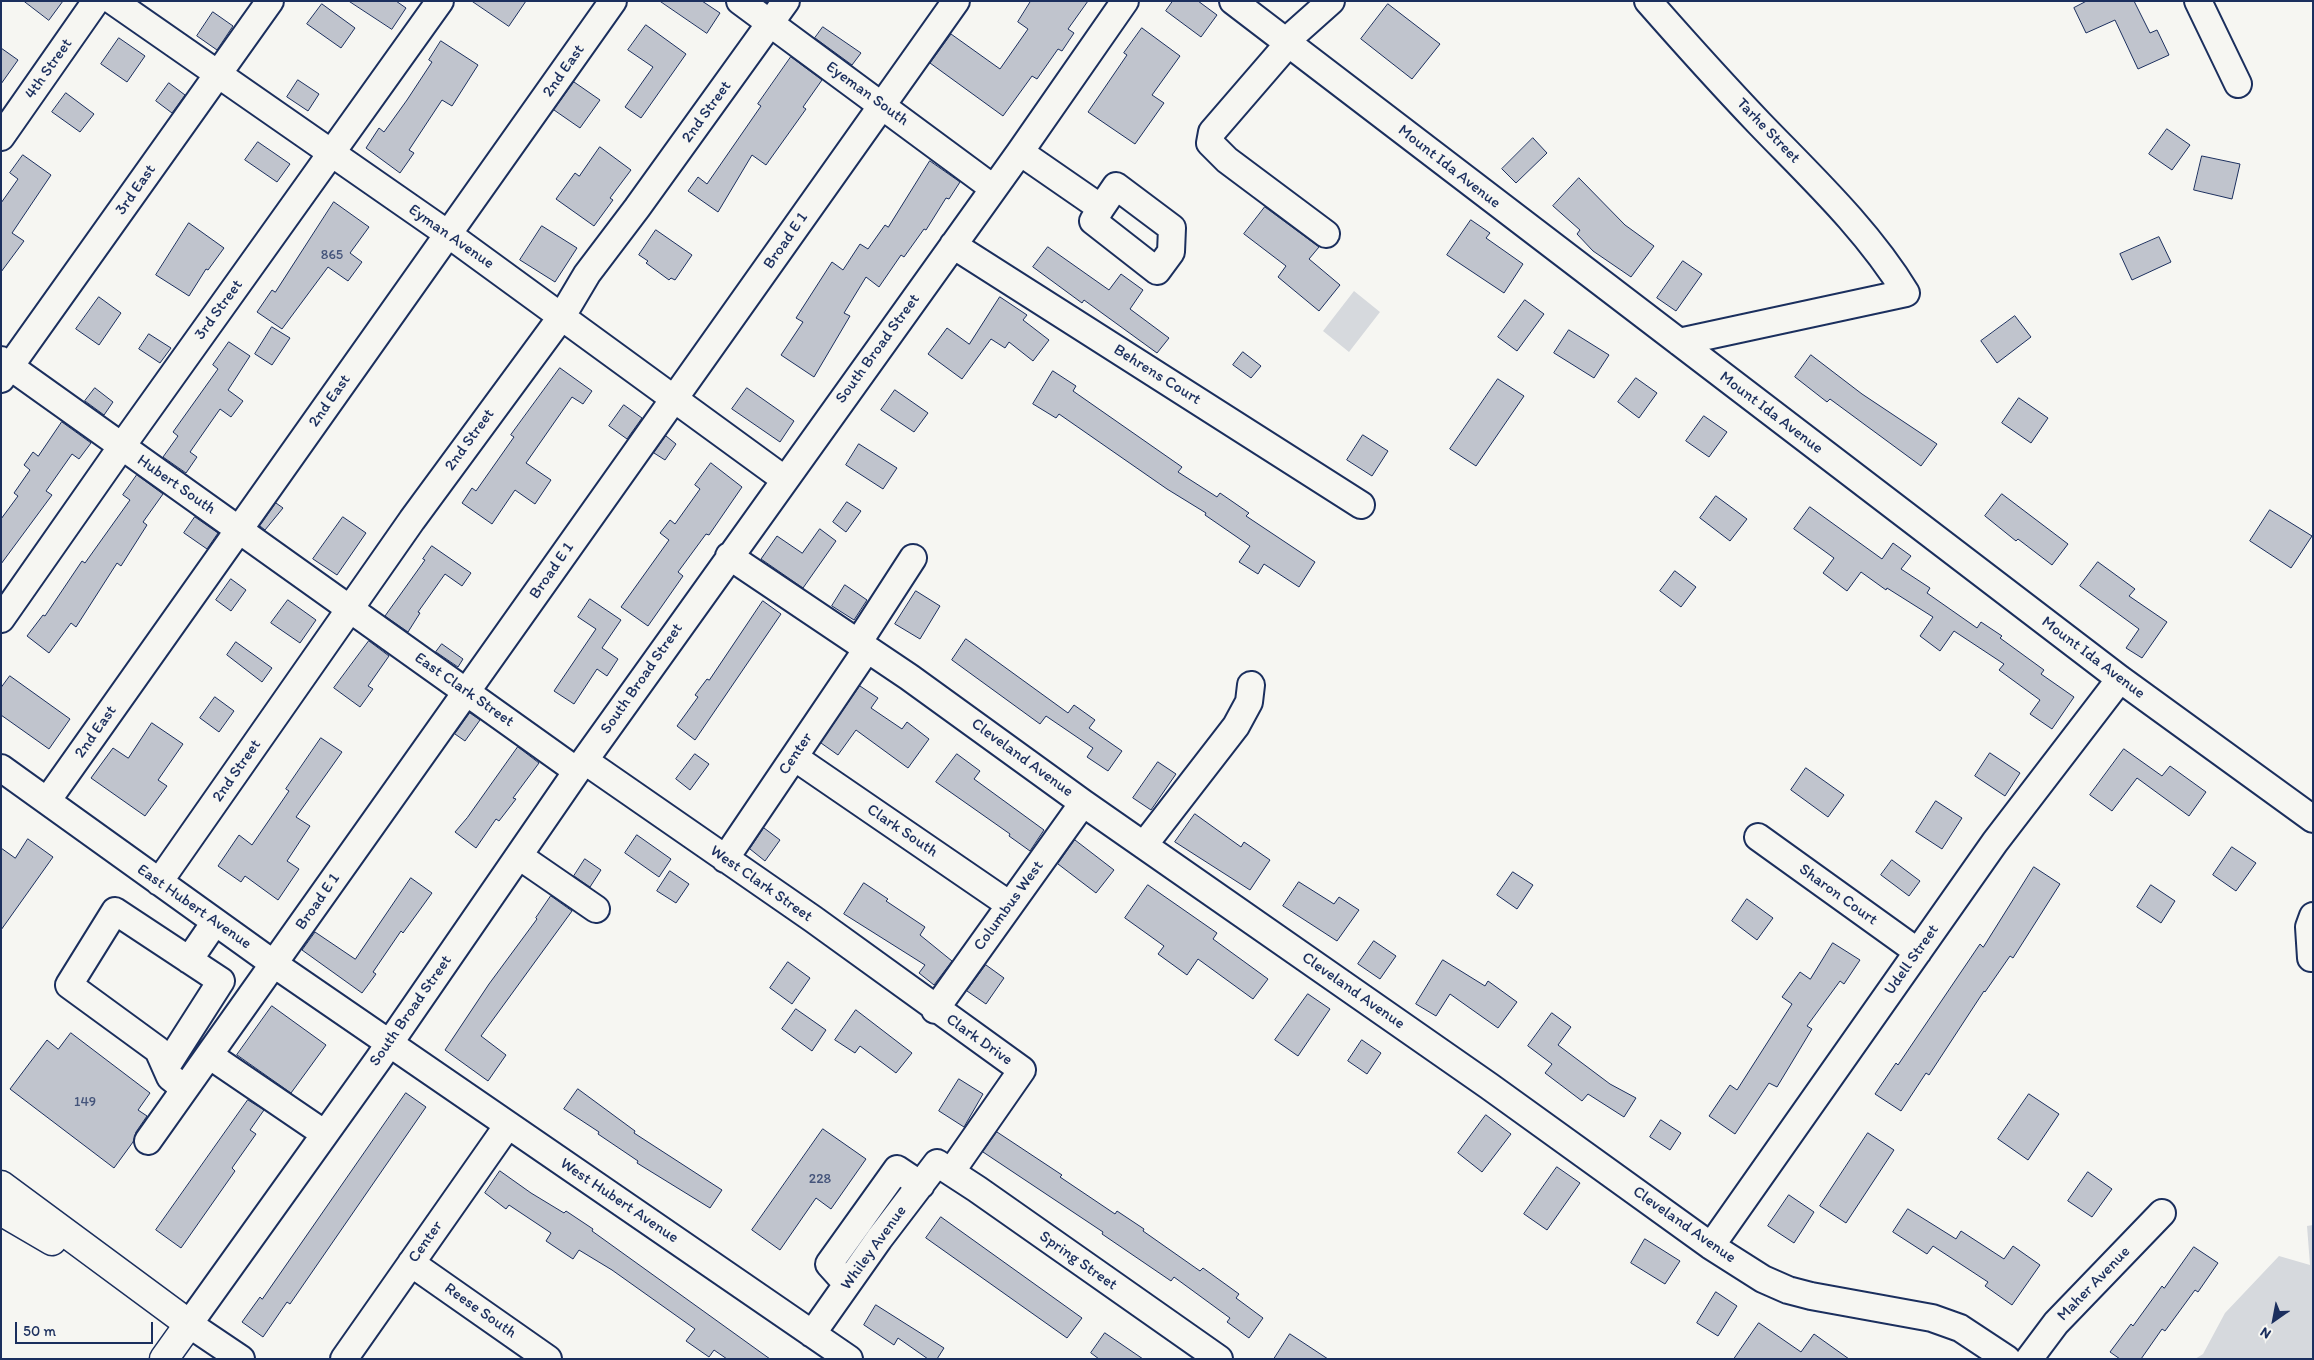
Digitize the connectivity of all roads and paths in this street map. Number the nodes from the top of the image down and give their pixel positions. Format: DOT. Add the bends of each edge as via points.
graph roads {
  1 [pos="96,1"];
  2 [pos="112,1"];
  3 [pos="270,1"];
  4 [pos="440,1"];
  5 [pos="613,1"];
  6 [pos="740,1"];
  7 [pos="786,1"];
  8 [pos="956,1"];
  9 [pos="1125,1"];
  10 [pos="1233,1"];
  11 [pos="1331,1"];
  12 [pos="1648,1"];
  13 [pos="2198,1"];
  14 [pos="770,23"];
  15 [pos="1286,43"];
  16 [pos="218,74"];
  17 [pos="2238,84"];
  18 [pos="882,106"];
  19 [pos="1,137"];
  20 [pos="1020,152"];
  21 [pos="331,153"];
  22 [pos="993,188"];
  23 [pos="1101,208"];
  24 [pos="448,234"];
  25 [pos="1326,234"];
  26 [pos="953,246"];
  27 [pos="562,316"];
  28 [pos="1679,342"];
  29 [pos="4,369"];
  30 [pos="674,398"];
  31 [pos="122,446"];
  32 [pos="784,479"];
  33 [pos="1361,505"];
  34 [pos="239,530"];
  35 [pos="729,556"];
  36 [pos="912,558"];
  37 [pos="350,609"];
  38 [pos="1,619"];
  39 [pos="863,646"];
  40 [pos="2120,679"];
  41 [pos="1252,685"];
  42 [pos="467,692"];
  43 [pos="794,757"];
  44 [pos="581,766"];
  45 [pos="1,768"];
  46 [pos="46,802"];
  47 [pos="1083,802"];
  48 [pos="2313,820"];
  49 [pos="1758,838"];
  50 [pos="1144,845"];
  51 [pos="518,856"];
  52 [pos="725,859"];
  53 [pos="159,882"];
  54 [pos="1010,905"];
  55 [pos="596,909"];
  56 [pos="2313,916"];
  57 [pos="214,922"];
  58 [pos="1918,952"];
  59 [pos="2312,958"];
  60 [pos="188,960"];
  61 [pos="274,964"];
  62 [pos="935,1010"];
  63 [pos="390,1043"];
  64 [pos="210,1055"];
  65 [pos="166,1067"];
  66 [pos="1022,1070"];
  67 [pos="185,1089"];
  68 [pos="508,1125"];
  69 [pos="325,1134"];
  70 [pos="148,1141"];
  71 [pos="944,1167"];
  72 [pos="1,1184"];
  73 [pos="1,1212"];
  74 [pos="2162,1213"];
  75 [pos="1711,1246"];
  76 [pos="411,1263"];
  77 [pos="189,1324"];
  78 [pos="812,1334"];
  79 [pos="164,1359"];
  80 [pos="241,1359"];
  81 [pos="344,1359"];
  82 [pos="548,1359"];
  83 [pos="848,1359"];
  84 [pos="1219,1359"];
  85 [pos="2007,1359"];
  86 [pos="2029,1359"];
  1 -- 19 [label="street, 4th Street"];
  2 -- 16 [label="street, Eyman Avenue"];
  3 -- 16 [label="street, 3rd East"];
  4 -- 21 [label="street, 3rd Street"];
  5 -- 24 [label="street, 2nd East"];
  6 -- 14 [label="street, Eyeman South"];
  7 -- 14 [label="street, 2nd Street"];
  8 -- 18 [label="street, Broad E 1"];
  9 -- 20 [label="street, South Broad Street"];
  10 -- 15 [label="street, Mount Ida Avenue"];
  11 -- 15 [label="street"];
  12 -- 28 [label="street, Tarhe Street" via="1759,123 1802,165 1887,262 1906,293"];
  13 -- 17 [label="street"];
  14 -- 18 [label="street, Eyeman South"];
  14 -- 27 [label="street, 2nd Street" via="587,274"];
  15 -- 25 [label="street" via="1212,132 1210,143 1227,160"];
  15 -- 28 [label="street, Mount Ida Avenue"];
  16 -- 21 [label="street, Eyman Avenue"];
  16 -- 29 [label="street, 3rd East"];
  18 -- 22 [label="street, Eyeman South"];
  18 -- 30 [label="street, Broad E 1"];
  20 -- 22 [label="street, South Broad Street"];
  20 -- 23 [label="street"];
  21 -- 24 [label="street, Eyman Avenue"];
  21 -- 31 [label="street, 3rd Street"];
  22 -- 26 [label="street, South Broad Street"];
  24 -- 27 [label="street, Eyman Avenue"];
  24 -- 34 [label="street, 2nd East"];
  26 -- 32 [label="street, South Broad Street"];
  26 -- 33 [label="street, Behrens Court"];
  27 -- 30 [label="street, Eyman Avenue"];
  27 -- 37 [label="street, 2nd Street"];
  28 -- 40 [label="street, Mount Ida Avenue"];
  29 -- 31 [label="street, Hubert South"];
  30 -- 32 [label="street, Eyman Avenue"];
  30 -- 42 [label="street, Broad E 1"];
  31 -- 34 [label="street, Hubert South"];
  31 -- 38 [label="street, 3rd Street"];
  32 -- 35 [label="street, South Broad Street"];
  34 -- 37 [label="street, Hubert South"];
  34 -- 46 [label="street, 2nd East"];
  35 -- 39 [label="street, Cleveland Avenue"];
  35 -- 44 [label="street, South Broad Street"];
  36 -- 39 [label="street, Center"];
  37 -- 42 [label="street, East Clark Street"];
  37 -- 53 [label="street, 2nd Street"];
  39 -- 43 [label="street, Center"];
  39 -- 47 [label="street, Cleveland Avenue"];
  40 -- 48 [label="street, Mount Ida Avenue"];
  40 -- 58 [label="street, Udell Street" via="1995,842"];
  41 -- 50 [label="street" via="1249,702 1236,726"];
  42 -- 44 [label="street, East Clark Street"];
  42 -- 61 [label="street, Broad E 1"];
  43 -- 52 [label="street, Center"];
  43 -- 54 [label="street, Clark South"];
  44 -- 51 [label="street, South Broad Street"];
  44 -- 52 [label="street, West Clark Street"];
  45 -- 46 [label="street, East Hubert Avenue"];
  46 -- 53 [label="street, East Hubert Avenue"];
  47 -- 50 [label="street, Cleveland Avenue"];
  47 -- 54 [label="street, Columbus West"];
  49 -- 58 [label="street, Sharon Court"];
  50 -- 75 [label="street, Cleveland Avenue"];
  51 -- 55 [label="street"];
  51 -- 63 [label="street, South Broad Street"];
  52 -- 62 [label="street, West Clark Street" via="813,919"];
  53 -- 57 [label="street, East Hubert Avenue"];
  54 -- 62 [label="street, Columbus West"];
  56 -- 59 [label="street" via="2309,927"];
  57 -- 60 [label="street"];
  57 -- 61 [label="street, East Hubert Avenue"];
  58 -- 75 [label="street, Udell Street"];
  60 -- 65 [label="street" via="221,981"];
  60 -- 65 [label="street" via="116,911 69,985 158,1050"];
  61 -- 63 [label="street, East Hubert Avenue"];
  61 -- 64 [label="street, Broad E 1"];
  62 -- 66 [label="street, Clark Drive"];
  63 -- 68 [label="street, West Hubert Avenue"];
  63 -- 69 [label="street, South Broad Street"];
  64 -- 67 [label="street, Broad E 1"];
  64 -- 69 [label="street"];
  65 -- 67 [label="street" via="170,1076"];
  66 -- 71 [label="street, Whiley Avenue"];
  67 -- 70 [label="street, Broad E 1"];
  68 -- 76 [label="street, Center"];
  68 -- 78 [label="street, West Hubert Avenue"];
  69 -- 77 [label="street, South Broad Street"];
  71 -- 78 [label="street, Whiley Avenue" via="921,1185"];
  71 -- 84 [label="street, Spring Street"];
  72 -- 77 [label="main road"];
  73 -- 77 [label="main road"];
  74 -- 86 [label="street, Maher Avenue" via="2056,1323"];
  75 -- 85 [label="street, Cleveland Avenue" via="1763,1279 1788,1290 1932,1318 1960,1328"];
  76 -- 81 [label="street, Center"];
  76 -- 82 [label="street, Reese South"];
  77 -- 79 [label="main road, South Broad Street"];
  77 -- 80 [label="street"];
  78 -- 83 [label="street, West Hubert Avenue"];
}
